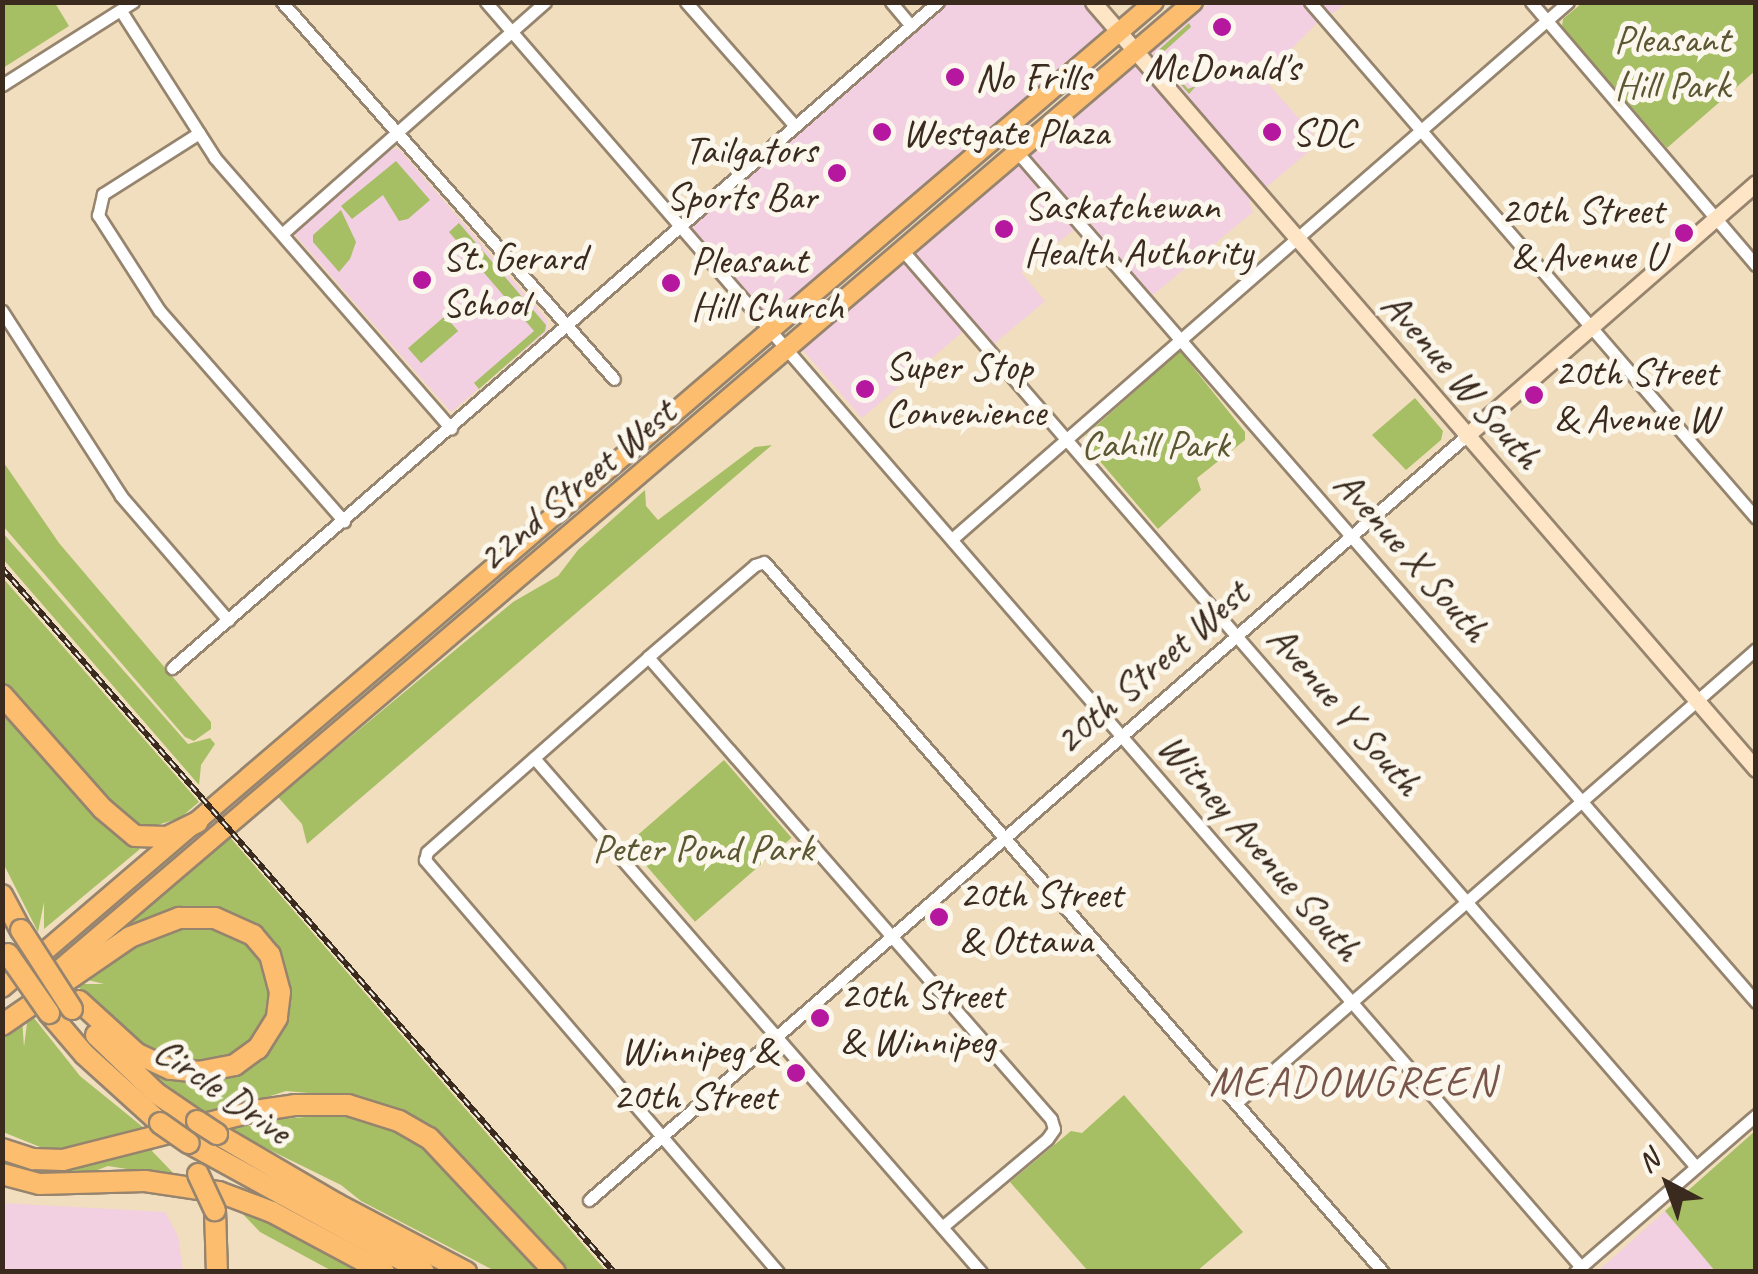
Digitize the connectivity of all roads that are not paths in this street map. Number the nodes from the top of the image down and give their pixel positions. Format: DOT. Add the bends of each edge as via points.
graph roads {
  1 [pos="133,2"];
  2 [pos="282,2"];
  3 [pos="486,2"];
  4 [pos="545,2"];
  5 [pos="686,2"];
  6 [pos="891,2"];
  7 [pos="938,2"];
  8 [pos="1093,2"];
  9 [pos="1154,2"];
  10 [pos="1193,2"];
  11 [pos="1310,2"];
  12 [pos="1532,2"];
  13 [pos="1568,2"];
  14 [pos="121,10"];
  15 [pos="1548,21"];
  16 [pos="911,26"];
  17 [pos="512,32"];
  18 [pos="1120,32"];
  19 [pos="1136,52"];
  20 [pos="2,84"];
  21 [pos="794,126"];
  22 [pos="1422,130"];
  23 [pos="199,132"];
  24 [pos="396,133"];
  25 [pos="1018,153"];
  26 [pos="1756,183"];
  27 [pos="1715,218"];
  28 [pos="680,227"];
  29 [pos="283,234"];
  30 [pos="1297,239"];
  31 [pos="904,252"];
  32 [pos="1756,266"];
  33 [pos="2,310"];
  34 [pos="567,327"];
  35 [pos="1592,327"];
  36 [pos="773,332"];
  37 [pos="1181,339"];
  38 [pos="789,350"];
  39 [pos="614,380"];
  40 [pos="451,429"];
  41 [pos="1466,436"];
  42 [pos="1066,439"];
  43 [pos="1756,518"];
  44 [pos="344,520"];
  45 [pos="1352,535"];
  46 [pos="952,539"];
  47 [pos="228,620"];
  48 [pos="1237,635"];
  49 [pos="1756,650"];
  50 [pos="648,658"];
  51 [pos="172,668"];
  52 [pos="2,696"];
  53 [pos="1696,701"];
  54 [pos="1122,736"];
  55 [pos="534,758"];
  56 [pos="1756,770"];
  57 [pos="1582,801"];
  58 [pos="198,822"];
  59 [pos="1006,838"];
  60 [pos="2,895"];
  61 [pos="1467,902"];
  62 [pos="892,938"];
  63 [pos="5,948"];
  64 [pos="2,988"];
  65 [pos="1352,1002"];
  66 [pos="1756,1002"];
  67 [pos="76,1005"];
  68 [pos="2,1022"];
  69 [pos="779,1037"];
  70 [pos="1236,1103"];
  71 [pos="1756,1115"];
  72 [pos="662,1138"];
  73 [pos="184,1145"];
  74 [pos="4,1149"];
  75 [pos="1696,1167"];
  76 [pos="2,1174"];
  77 [pos="589,1200"];
  78 [pos="942,1227"];
  79 [pos="1578,1269"];
  80 [pos="217,1272"];
  81 [pos="384,1272"];
  82 [pos="424,1272"];
  83 [pos="466,1272"];
  84 [pos="554,1272"];
  85 [pos="778,1272"];
  86 [pos="981,1272"];
  87 [pos="1383,1272"];
  1 -- 14 [label="street"];
  2 -- 24 [label="street"];
  3 -- 17 [label="street, Witney Avenue South"];
  4 -- 17 [label="street"];
  5 -- 21 [label="street"];
  6 -- 16 [label="street"];
  7 -- 16 [label="street"];
  8 -- 18 [label="main road, Avenue W South"];
  9 -- 18 [label="main road, 22nd Street West"];
  10 -- 19 [label="main road, 22nd Street West"];
  11 -- 22 [label="street"];
  12 -- 15 [label="street"];
  13 -- 15 [label="street"];
  14 -- 20 [label="street"];
  14 -- 23 [label="street"];
  15 -- 22 [label="street"];
  15 -- 27 [label="street"];
  16 -- 21 [label="street"];
  17 -- 24 [label="street"];
  17 -- 28 [label="street, Witney Avenue South"];
  18 -- 19 [label="main road, Avenue W South"];
  18 -- 36 [label="main road, 22nd Street West"];
  19 -- 25 [label="main road, 22nd Street West"];
  19 -- 30 [label="main road, Avenue W South"];
  21 -- 28 [label="street"];
  22 -- 30 [label="street"];
  22 -- 35 [label="street"];
  23 -- 29 [label="street"];
  23 -- 44 [label="street" via="102,194 98,216 159,310"];
  24 -- 29 [label="street"];
  24 -- 34 [label="street"];
  25 -- 31 [label="main road, 22nd Street West"];
  25 -- 37 [label="street, Avenue X South"];
  26 -- 27 [label="main road, 20th Street West"];
  27 -- 32 [label="street"];
  27 -- 35 [label="main road, 20th Street West"];
  28 -- 34 [label="street"];
  28 -- 36 [label="street, Witney Avenue South"];
  29 -- 40 [label="street"];
  30 -- 37 [label="street"];
  30 -- 41 [label="main road, Avenue W South"];
  31 -- 38 [label="main road, 22nd Street West"];
  31 -- 42 [label="street, Avenue Y South"];
  33 -- 47 [label="street" via="120,496"];
  34 -- 39 [label="street"];
  34 -- 40 [label="street"];
  35 -- 41 [label="main road, 20th Street West"];
  35 -- 43 [label="street"];
  36 -- 38 [label="street, Witney Avenue South"];
  36 -- 58 [label="main road, 22nd Street West"];
  37 -- 42 [label="street"];
  37 -- 45 [label="street, Avenue X South"];
  38 -- 46 [label="street, Witney Avenue South"];
  38 -- 68 [label="main road, 22nd Street West"];
  40 -- 44 [label="street"];
  41 -- 45 [label="street, 20th Street West"];
  41 -- 53 [label="main road, Avenue W South"];
  42 -- 46 [label="street"];
  42 -- 48 [label="street, Avenue Y South"];
  44 -- 47 [label="street"];
  45 -- 48 [label="street, 20th Street West"];
  45 -- 57 [label="street, Avenue X South"];
  46 -- 54 [label="street, Witney Avenue South"];
  47 -- 51 [label="street"];
  48 -- 54 [label="street, 20th Street West"];
  48 -- 61 [label="street, Avenue Y South"];
  49 -- 53 [label="street"];
  50 -- 55 [label="street"];
  50 -- 59 [label="street" via="764,562"];
  50 -- 62 [label="street"];
  52 -- 58 [label="highway" via="102,809 135,836 166,837"];
  53 -- 56 [label="main road, Avenue W South"];
  53 -- 57 [label="street"];
  54 -- 59 [label="street, 20th Street West"];
  54 -- 65 [label="street, Witney Avenue South"];
  55 -- 69 [label="street"];
  55 -- 72 [label="street" via="425,860"];
  57 -- 61 [label="street"];
  57 -- 66 [label="street, Avenue X South"];
  58 -- 64 [label="main road, 22nd Street West"];
  59 -- 62 [label="street, 20th Street West"];
  59 -- 70 [label="street"];
  60 -- 67 [label="highway, Circle Drive, bridge"];
  61 -- 65 [label="street"];
  61 -- 75 [label="street, Avenue Y South"];
  62 -- 69 [label="street, 20th Street West"];
  62 -- 78 [label="street" via="1054,1129"];
  63 -- 73 [label="highway, Circle Drive, bridge" via="49,1013"];
  65 -- 70 [label="street"];
  65 -- 79 [label="street, Witney Avenue South"];
  67 -- 68 [label="highway" via="136,1054 170,1069 200,1072 234,1065 258,1048 277,1018 280,992 270,955 252,935 226,920 179,918 130,937"];
  67 -- 83 [label="highway, Circle Drive, bridge" via="139,1078 197,1121"];
  69 -- 72 [label="street, 20th Street West"];
  69 -- 78 [label="street"];
  70 -- 87 [label="street"];
  71 -- 75 [label="street"];
  72 -- 77 [label="street, 20th Street West"];
  72 -- 85 [label="street"];
  73 -- 80 [label="highway, bridge" via="215,1210"];
  73 -- 82 [label="highway, Circle Drive"];
  74 -- 84 [label="highway" via="63,1160 274,1108 348,1105 400,1121 428,1138"];
  75 -- 79 [label="street"];
  76 -- 81 [label="highway" via="40,1184 145,1181 220,1192"];
  78 -- 86 [label="street"];
}
